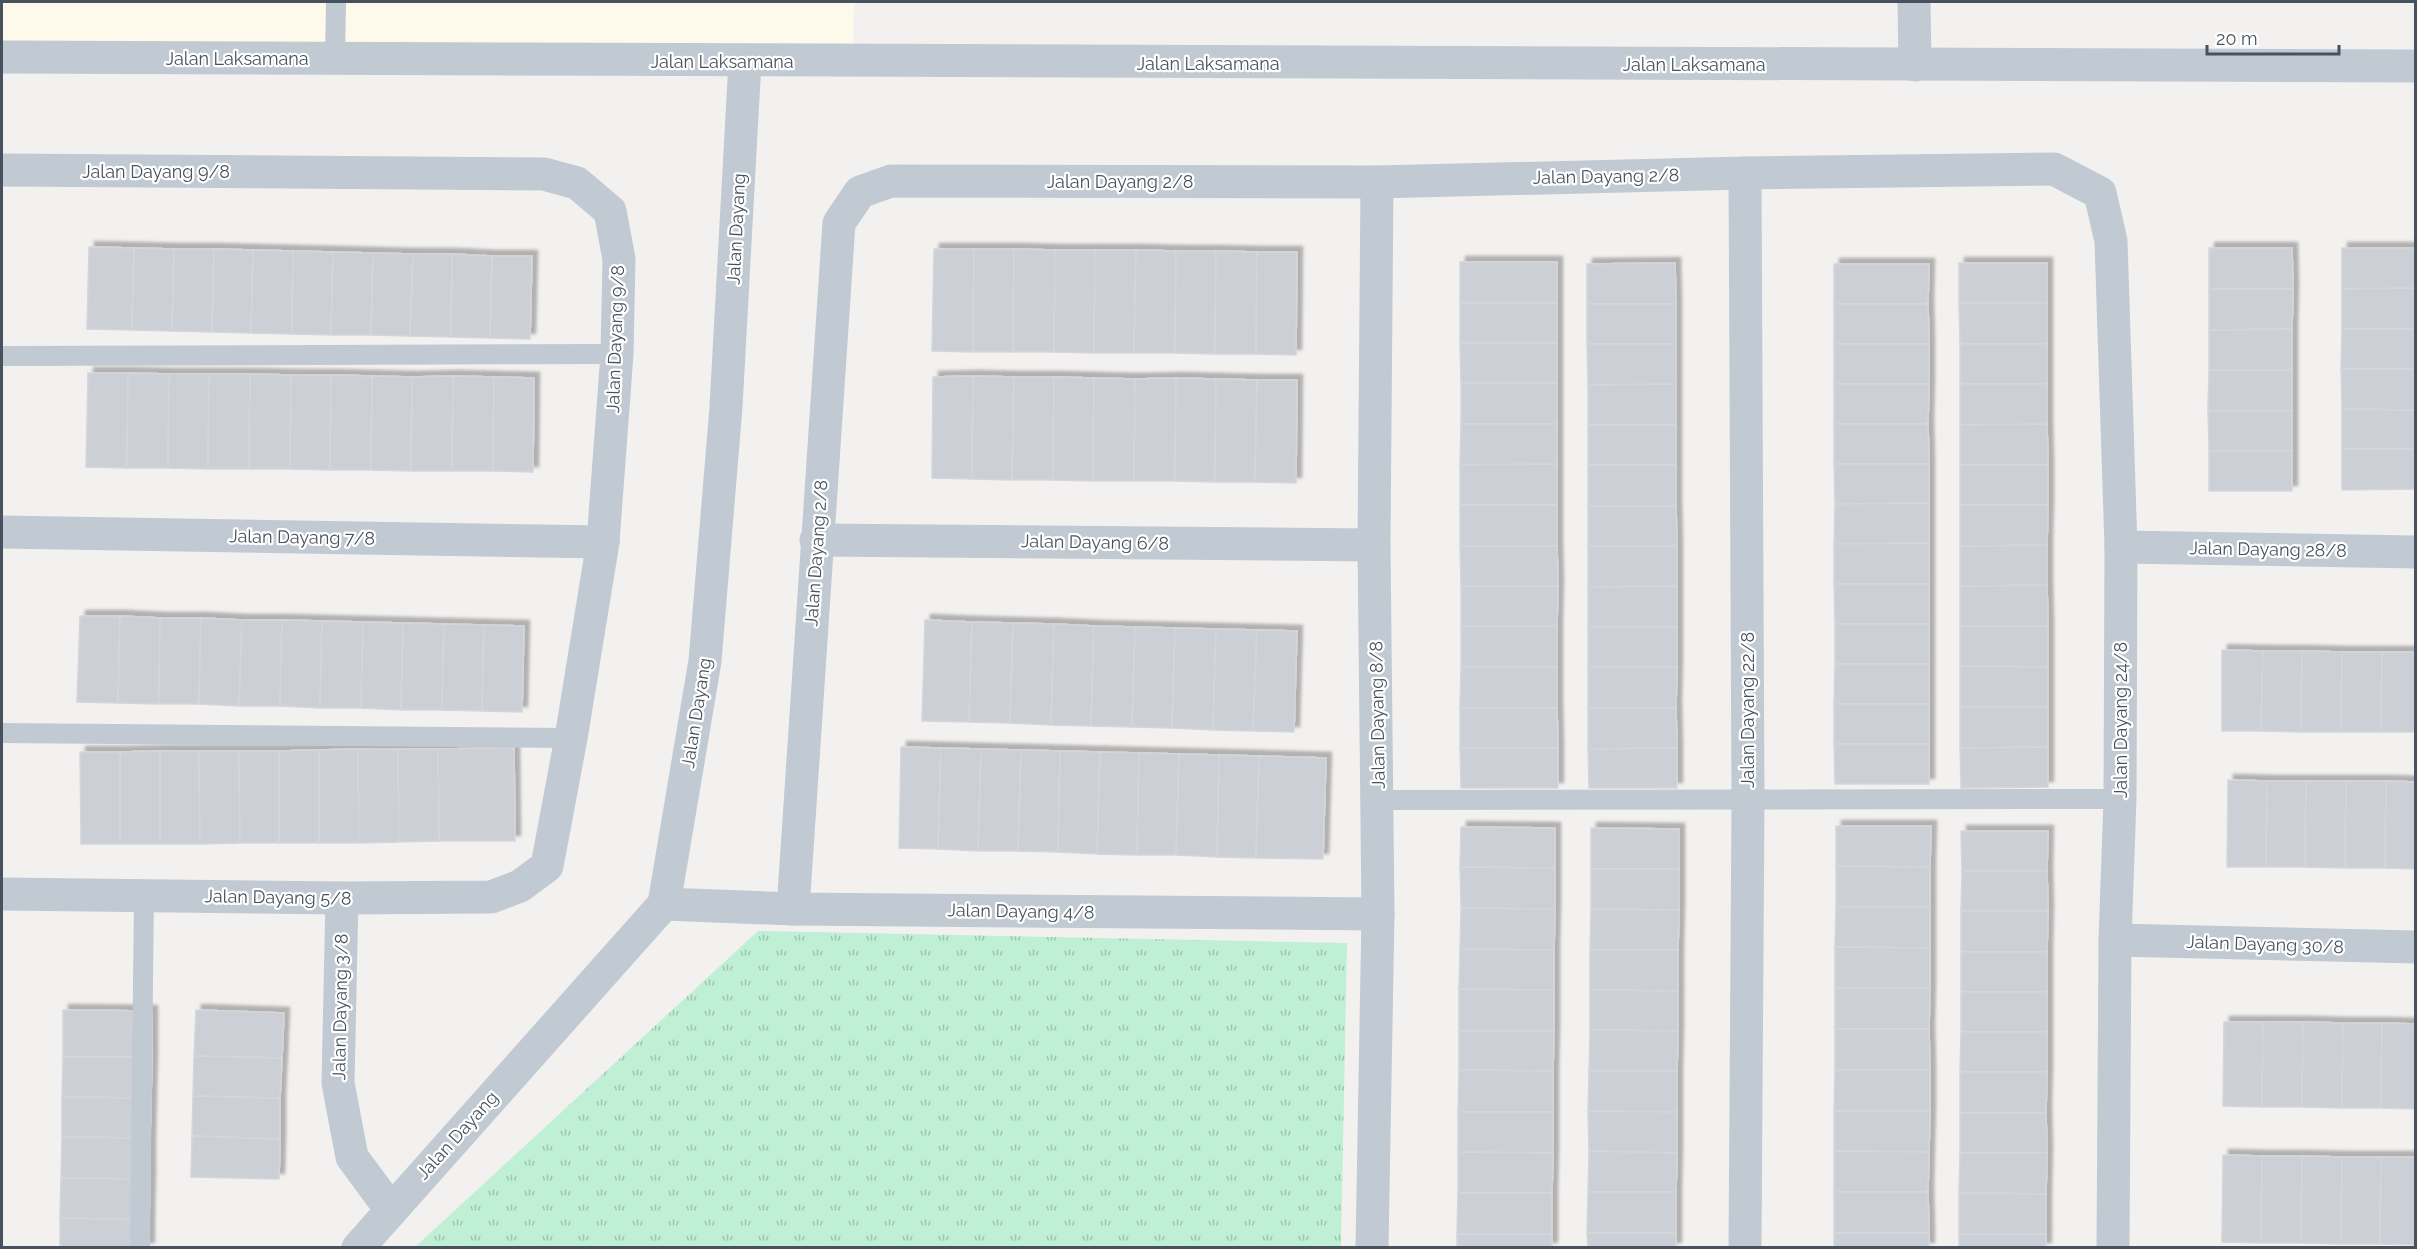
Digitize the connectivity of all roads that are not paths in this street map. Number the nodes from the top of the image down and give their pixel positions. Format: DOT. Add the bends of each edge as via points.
graph roads {
  1 [pos="336,2"];
  2 [pos="1914,2"];
  3 [pos="2,57"];
  4 [pos="335,58"];
  5 [pos="745,61"];
  6 [pos="1915,65"];
  7 [pos="2415,66"];
  8 [pos="2,170"];
  9 [pos="1745,173"];
  10 [pos="1377,182"];
  11 [pos="2100,193"];
  12 [pos="617,354"];
  13 [pos="2,356"];
  14 [pos="2,531"];
  15 [pos="816,540"];
  16 [pos="603,542"];
  17 [pos="1374,545"];
  18 [pos="2121,546"];
  19 [pos="2415,552"];
  20 [pos="2,733"];
  21 [pos="571,738"];
  22 [pos="2120,799"];
  23 [pos="1378,800"];
  24 [pos="1748,801"];
  25 [pos="547,866"];
  26 [pos="2,894"];
  27 [pos="144,895"];
  28 [pos="342,898"];
  29 [pos="664,904"];
  30 [pos="793,909"];
  31 [pos="1378,914"];
  32 [pos="2115,940"];
  33 [pos="2415,947"];
  34 [pos="391,1210"];
  35 [pos="140,1248"];
  36 [pos="358,1248"];
  37 [pos="1372,1248"];
  38 [pos="1745,1248"];
  39 [pos="2112,1248"];
  1 -- 4 [label="lane"];
  2 -- 6 [label="street"];
  3 -- 4 [label="street, Jalan Laksamana"];
  4 -- 5 [label="street, Jalan Laksamana"];
  5 -- 6 [label="street, Jalan Laksamana"];
  5 -- 29 [label="street, Jalan Dayang" via="726,407 705,661"];
  6 -- 7 [label="street, Jalan Laksamana"];
  8 -- 12 [label="street, Jalan Dayang 9/8" via="544,174 577,183 610,211 619,259"];
  9 -- 10 [label="street, Jalan Dayang 2/8"];
  9 -- 11 [label="street, Jalan Dayang 2/8" via="2054,169"];
  9 -- 24 [label="street, Jalan Dayang 22/8"];
  10 -- 15 [label="street, Jalan Dayang 2/8" via="891,181 860,192 838,223"];
  10 -- 17 [label="street, Jalan Dayang 8/8"];
  11 -- 18 [label="street, Jalan Dayang 24/8" via="2111,241"];
  12 -- 13 [label="lane"];
  12 -- 16 [label="street, Jalan Dayang 9/8"];
  14 -- 16 [label="street, Jalan Dayang 7/8"];
  15 -- 17 [label="street, Jalan Dayang 6/8"];
  15 -- 30 [label="street, Jalan Dayang 2/8"];
  16 -- 21 [label="street, Jalan Dayang 9/8"];
  17 -- 23 [label="street, Jalan Dayang 8/8"];
  18 -- 19 [label="street, Jalan Dayang 28/8"];
  18 -- 22 [label="street, Jalan Dayang 24/8"];
  20 -- 21 [label="lane"];
  21 -- 25 [label="street, Jalan Dayang 9/8"];
  22 -- 24 [label="lane"];
  22 -- 32 [label="street, Jalan Dayang 24/8"];
  23 -- 24 [label="lane"];
  23 -- 31 [label="street, Jalan Dayang 8/8"];
  24 -- 38 [label="street, Jalan Dayang 22/8"];
  25 -- 28 [label="street, Jalan Dayang 5/8" via="520,886 490,897"];
  26 -- 27 [label="street, Jalan Dayang 5/8"];
  27 -- 28 [label="street, Jalan Dayang 5/8"];
  27 -- 35 [label="lane"];
  28 -- 34 [label="street, Jalan Dayang 3/8" via="338,1083 352,1157"];
  29 -- 30 [label="street, Jalan Dayang 4/8"];
  29 -- 34 [label="street, Jalan Dayang"];
  30 -- 31 [label="street, Jalan Dayang 4/8"];
  31 -- 37 [label="street, Jalan Dayang 8/8"];
  32 -- 33 [label="street, Jalan Dayang 30/8"];
  32 -- 39 [label="street, Jalan Dayang 24/8"];
  34 -- 36 [label="street, Jalan Dayang"];
}
